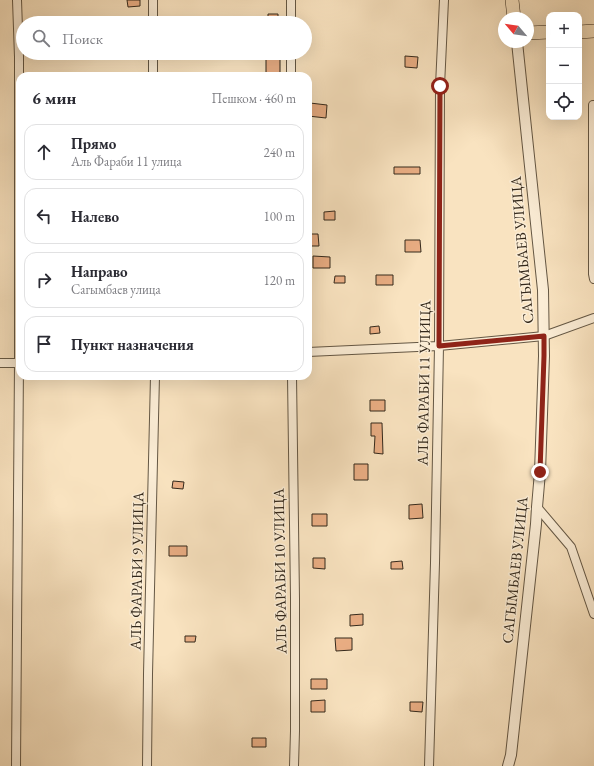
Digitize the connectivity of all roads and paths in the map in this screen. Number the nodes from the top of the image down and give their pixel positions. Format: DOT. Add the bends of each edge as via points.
graph roads {
  1 [pos="17,0"];
  2 [pos="153,0"];
  3 [pos="291,0"];
  4 [pos="444,0"];
  5 [pos="512,0"];
  6 [pos="513,12"];
  7 [pos="18,16"];
  8 [pos="153,16"];
  9 [pos="291,16"];
  10 [pos="594,31"];
  11 [pos="546,32"];
  12 [pos="582,32"];
  13 [pos="534,33"];
  14 [pos="518,48"];
  15 [pos="19,60"];
  16 [pos="153,60"];
  17 [pos="291,60"];
  18 [pos="19,72"];
  19 [pos="153,72"];
  20 [pos="291,72"];
  21 [pos="594,105"];
  22 [pos="594,279"];
  23 [pos="594,318"];
  24 [pos="544,336"];
  25 [pos="439,346"];
  26 [pos="312,352"];
  27 [pos="0,363"];
  28 [pos="16,363"];
  29 [pos="20,380"];
  30 [pos="155,380"];
  31 [pos="292,380"];
  32 [pos="536,507"];
  33 [pos="594,614"];
  34 [pos="16,766"];
  35 [pos="147,766"];
  36 [pos="294,766"];
  37 [pos="429,766"];
  38 [pos="508,766"];
  1 -- 7 [label="street"];
  2 -- 8 [label="street"];
  3 -- 9 [label="street"];
  4 -- 25 [label="street, АЛЬ ФАРАБИ 11 УЛИЦА" via="440,86"];
  5 -- 6 [label="main road"];
  10 -- 12 [label="main road"];
  11 -- 13 [label="main road"];
  14 -- 24 [label="street, САГЫМБАЕВ УЛИЦА" via="542,290"];
  15 -- 18 [label="street"];
  16 -- 19 [label="street"];
  17 -- 20 [label="street"];
  21 -- 22 [label="street"];
  23 -- 24 [label="street"];
  24 -- 25 [label="street"];
  24 -- 32 [label="street, САГЫМБАЕВ УЛИЦА" via="540,472"];
  25 -- 26 [label="street"];
  25 -- 37 [label="street, АЛЬ ФАРАБИ 11 УЛИЦА"];
  27 -- 28 [label="street"];
  29 -- 34 [label="street"];
  30 -- 35 [label="street, АЛЬ ФАРАБИ 9 УЛИЦА"];
  31 -- 36 [label="street, АЛЬ ФАРАБИ 10 УЛИЦА"];
  32 -- 33 [label="street" via="571,547"];
  32 -- 38 [label="street, САГЫМБАЕВ УЛИЦА" via="536,532"];
}
